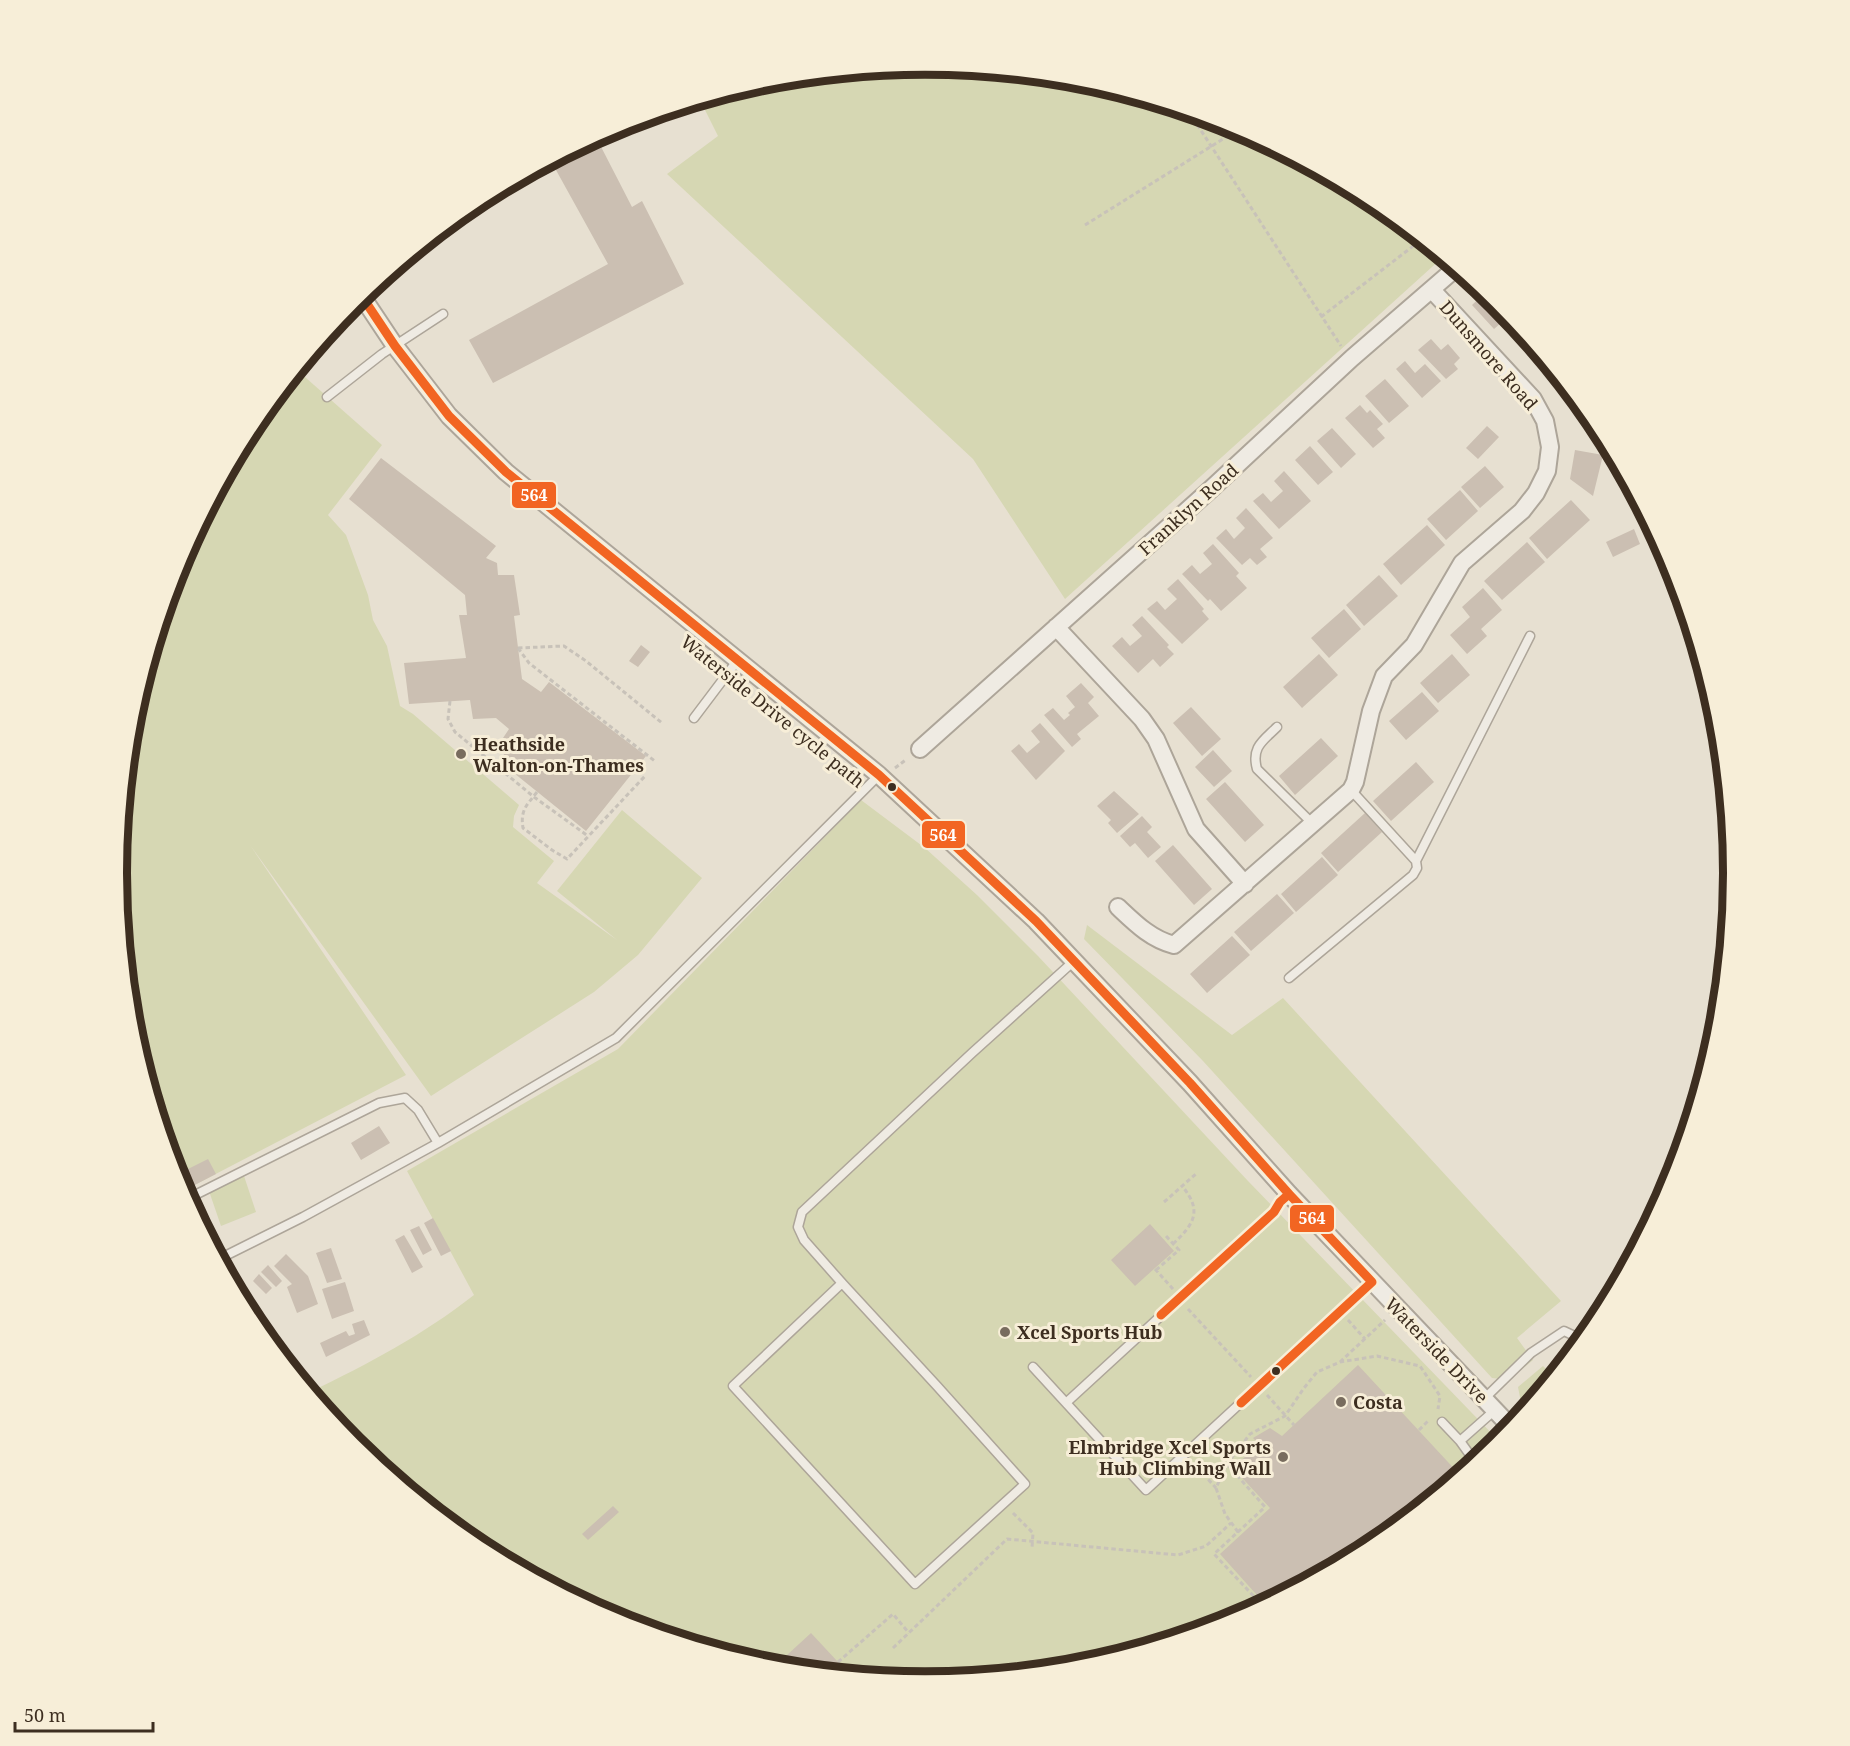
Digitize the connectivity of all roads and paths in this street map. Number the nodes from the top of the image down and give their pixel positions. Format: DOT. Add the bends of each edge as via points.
graph roads {
  1 [pos="1195,122"];
  2 [pos="1229,135"];
  3 [pos="1210,147"];
  4 [pos="1085,225"];
  5 [pos="1416,244"];
  6 [pos="1451,273"];
  7 [pos="1432,290"];
  8 [pos="367,304"];
  9 [pos="443,314"];
  10 [pos="1321,317"];
  11 [pos="395,346"];
  12 [pos="1352,358"];
  13 [pos="327,397"];
  14 [pos="1056,627"];
  15 [pos="1530,636"];
  16 [pos="737,661"];
  17 [pos="450,701"];
  18 [pos="694,718"];
  19 [pos="662,723"];
  20 [pos="1277,727"];
  21 [pos="920,749"];
  22 [pos="656,762"];
  23 [pos="646,775"];
  24 [pos="879,775"];
  25 [pos="1351,790"];
  26 [pos="537,792"];
  27 [pos="534,797"];
  28 [pos="1313,824"];
  29 [pos="588,836"];
  30 [pos="1416,861"];
  31 [pos="1245,884"];
  32 [pos="1119,907"];
  33 [pos="1074,961"];
  34 [pos="1289,978"];
  35 [pos="438,1143"];
  36 [pos="1197,1173"];
  37 [pos="1182,1186"];
  38 [pos="1289,1194"];
  39 [pos="195,1195"];
  40 [pos="1164,1202"];
  41 [pos="1166,1236"];
  42 [pos="1173,1244"];
  43 [pos="225,1256"];
  44 [pos="1372,1282"];
  45 [pos="842,1283"];
  46 [pos="1180,1298"];
  47 [pos="1340,1312"];
  48 [pos="1386,1318"];
  49 [pos="1575,1336"];
  50 [pos="1365,1339"];
  51 [pos="1340,1362"];
  52 [pos="1428,1363"];
  53 [pos="1033,1367"];
  54 [pos="1422,1368"];
  55 [pos="1259,1386"];
  56 [pos="1066,1402"];
  57 [pos="1489,1404"];
  58 [pos="1285,1416"];
  59 [pos="1505,1420"];
  60 [pos="1442,1422"];
  61 [pos="1294,1425"];
  62 [pos="1419,1431"];
  63 [pos="1460,1442"];
  64 [pos="1185,1453"];
  65 [pos="1470,1455"];
  66 [pos="1227,1464"];
  67 [pos="1216,1488"];
  68 [pos="1004,1503"];
  69 [pos="1231,1523"];
  70 [pos="1238,1532"];
  71 [pos="1032,1541"];
  72 [pos="1032,1548"];
  73 [pos="1256,1599"];
  74 [pos="909,1633"];
  75 [pos="893,1648"];
  76 [pos="838,1662"];
  1 -- 3 [label="path"];
  2 -- 3 [label="path"];
  3 -- 4 [label="path"];
  3 -- 10 [label="path"];
  5 -- 10 [label="path"];
  6 -- 7 [label="street, Franklyn Road"];
  7 -- 12 [label="street, Franklyn Road"];
  7 -- 25 [label="street, Dunsmore Road" via="1533,399 1545,421 1550,447 1547,471 1522,511 1462,563 1414,645 1384,676"];
  8 -- 11 [label="street, Waterside Drive"];
  9 -- 11 [label="lane"];
  10 -- 12 [label="path"];
  11 -- 13 [label="lane"];
  11 -- 16 [label="street, Waterside Drive" via="449,416 506,472"];
  12 -- 14 [label="street, Franklyn Road"];
  14 -- 21 [label="street, Franklyn Road"];
  14 -- 31 [label="street" via="1142,719 1156,739 1196,829"];
  15 -- 30 [label="lane"];
  16 -- 18 [label="lane"];
  16 -- 24 [label="street, Waterside Drive"];
  17 -- 27 [label="path" via="448,719 455,732"];
  19 -- 22 [label="path" via="564,646 518,648 529,663"];
  20 -- 28 [label="lane" via="1257,747 1257,769"];
  23 -- 29 [label="path"];
  24 -- 33 [label="street, Waterside Drive"];
  24 -- 35 [label="lane" via="616,1038"];
  25 -- 28 [label="street"];
  25 -- 30 [label="lane"];
  26 -- 27 [label="path"];
  27 -- 29 [label="path"];
  27 -- 29 [label="path" via="523,811 523,828 552,850 567,859"];
  28 -- 31 [label="street"];
  30 -- 34 [label="lane" via="1413,875"];
  31 -- 32 [label="street" via="1174,945 1146,933"];
  33 -- 38 [label="street, Waterside Drive"];
  33 -- 45 [label="lane" via="802,1212 800,1234"];
  35 -- 39 [label="lane" via="418,1110 405,1098 379,1103"];
  35 -- 43 [label="lane"];
  36 -- 37 [label="path"];
  37 -- 40 [label="path"];
  37 -- 42 [label="path" via="1194,1204 1194,1218"];
  38 -- 44 [label="street, Waterside Drive"];
  38 -- 46 [label="lane"];
  41 -- 42 [label="path"];
  42 -- 46 [label="path" via="1179,1250 1155,1270"];
  44 -- 47 [label="lane"];
  44 -- 57 [label="street, Waterside Drive"];
  45 -- 68 [label="lane" via="1025,1484"];
  45 -- 68 [label="lane" via="732,1386 915,1584"];
  46 -- 55 [label="path"];
  46 -- 56 [label="lane"];
  47 -- 50 [label="path"];
  47 -- 55 [label="lane"];
  48 -- 50 [label="path"];
  49 -- 57 [label="lane" via="1564,1331 1531,1353"];
  50 -- 51 [label="path"];
  51 -- 54 [label="path" via="1377,1356"];
  51 -- 58 [label="path" via="1317,1372"];
  52 -- 54 [label="path"];
  53 -- 56 [label="lane"];
  54 -- 62 [label="path" via="1440,1396 1435,1415"];
  55 -- 58 [label="path"];
  55 -- 64 [label="lane"];
  56 -- 64 [label="lane" via="1146,1490"];
  57 -- 59 [label="street, Waterside Drive"];
  57 -- 63 [label="lane"];
  58 -- 61 [label="path"];
  58 -- 66 [label="path" via="1250,1434"];
  60 -- 63 [label="lane"];
  63 -- 65 [label="lane"];
  64 -- 67 [label="path"];
  66 -- 67 [label="path"];
  66 -- 70 [label="path" via="1265,1507"];
  67 -- 69 [label="path"];
  68 -- 71 [label="path" via="1033,1533"];
  69 -- 70 [label="path"];
  69 -- 71 [label="path" via="1206,1546 1178,1555"];
  70 -- 73 [label="path" via="1214,1554"];
  71 -- 72 [label="path"];
  71 -- 74 [label="path" via="1007,1539"];
  74 -- 75 [label="path"];
  74 -- 76 [label="path" via="892,1614"];
}
